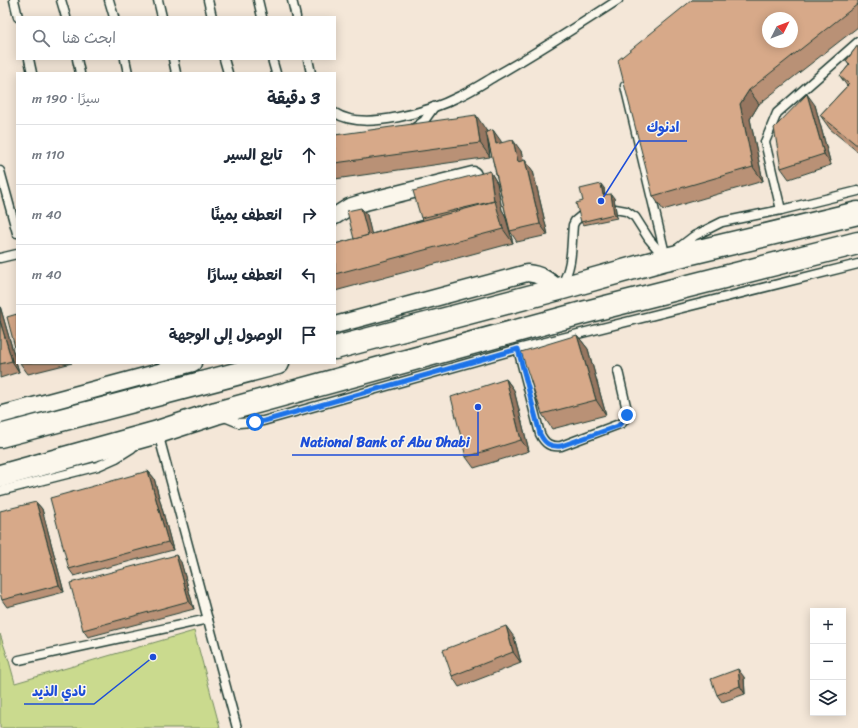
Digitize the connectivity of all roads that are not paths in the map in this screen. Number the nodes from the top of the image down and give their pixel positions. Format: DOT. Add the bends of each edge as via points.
graph roads {
  1 [pos="14,0"];
  2 [pos="61,0"];
  3 [pos="109,0"];
  4 [pos="158,0"];
  5 [pos="208,0"];
  6 [pos="258,0"];
  7 [pos="292,0"];
  8 [pos="618,0"];
  9 [pos="18,16"];
  10 [pos="66,16"];
  11 [pos="114,16"];
  12 [pos="162,16"];
  13 [pos="212,16"];
  14 [pos="262,16"];
  15 [pos="296,16"];
  16 [pos="858,42"];
  17 [pos="29,60"];
  18 [pos="77,60"];
  19 [pos="125,60"];
  20 [pos="173,60"];
  21 [pos="224,60"];
  22 [pos="272,60"];
  23 [pos="308,60"];
  24 [pos="32,72"];
  25 [pos="80,72"];
  26 [pos="128,72"];
  27 [pos="176,72"];
  28 [pos="228,72"];
  29 [pos="276,72"];
  30 [pos="312,72"];
  31 [pos="623,80"];
  32 [pos="434,106"];
  33 [pos="336,114"];
  34 [pos="404,132"];
  35 [pos="0,171"];
  36 [pos="473,175"];
  37 [pos="858,191"];
  38 [pos="616,208"];
  39 [pos="781,210"];
  40 [pos="858,213"];
  41 [pos="336,215"];
  42 [pos="581,216"];
  43 [pos="16,229"];
  44 [pos="858,243"];
  45 [pos="16,254"];
  46 [pos="0,258"];
  47 [pos="666,259"];
  48 [pos="858,264"];
  49 [pos="559,289"];
  50 [pos="336,324"];
  51 [pos="336,348"];
  52 [pos="518,349"];
  53 [pos="189,364"];
  54 [pos="274,364"];
  55 [pos="618,371"];
  56 [pos="216,413"];
  57 [pos="0,415"];
  58 [pos="158,432"];
  59 [pos="0,436"];
  60 [pos="0,476"];
  61 [pos="0,491"];
  62 [pos="208,619"];
  63 [pos="19,660"];
  64 [pos="237,728"];
  1 -- 9 [label="lane"];
  2 -- 10 [label="lane"];
  3 -- 11 [label="lane"];
  4 -- 12 [label="lane"];
  5 -- 13 [label="lane"];
  6 -- 14 [label="lane"];
  7 -- 15 [label="lane"];
  8 -- 32 [label="lane" via="538,52 459,97"];
  16 -- 39 [label="lane" via="777,113 765,142"];
  17 -- 24 [label="lane"];
  18 -- 25 [label="lane"];
  19 -- 26 [label="lane"];
  20 -- 27 [label="lane"];
  21 -- 28 [label="lane"];
  22 -- 29 [label="lane"];
  23 -- 30 [label="lane"];
  31 -- 47 [label="lane"];
  32 -- 33 [label="lane" via="392,119 357,121"];
  32 -- 34 [label="lane" via="424,121"];
  35 -- 43 [label="lane"];
  36 -- 41 [label="street" via="348,207"];
  37 -- 39 [label="lane"];
  38 -- 47 [label="lane" via="634,217 648,239"];
  39 -- 47 [label="lane" via="722,222 694,236"];
  40 -- 47 [label="highway"];
  42 -- 49 [label="lane" via="573,225 571,260 567,275"];
  44 -- 56 [label="highway" via="582,313"];
  45 -- 46 [label="lane"];
  47 -- 49 [label="highway"];
  48 -- 52 [label="lane"];
  49 -- 50 [label="street" via="545,277 527,272"];
  49 -- 51 [label="highway"];
  52 -- 55 [label="lane" via="540,434 543,440 554,447 622,423 627,410"];
  52 -- 56 [label="lane" via="264,421 239,423"];
  53 -- 57 [label="street"];
  54 -- 59 [label="highway"];
  56 -- 58 [label="highway"];
  58 -- 60 [label="highway"];
  58 -- 61 [label="lane" via="108,462"];
  58 -- 62 [label="lane"];
  62 -- 63 [label="lane"];
  62 -- 64 [label="lane"];
}
